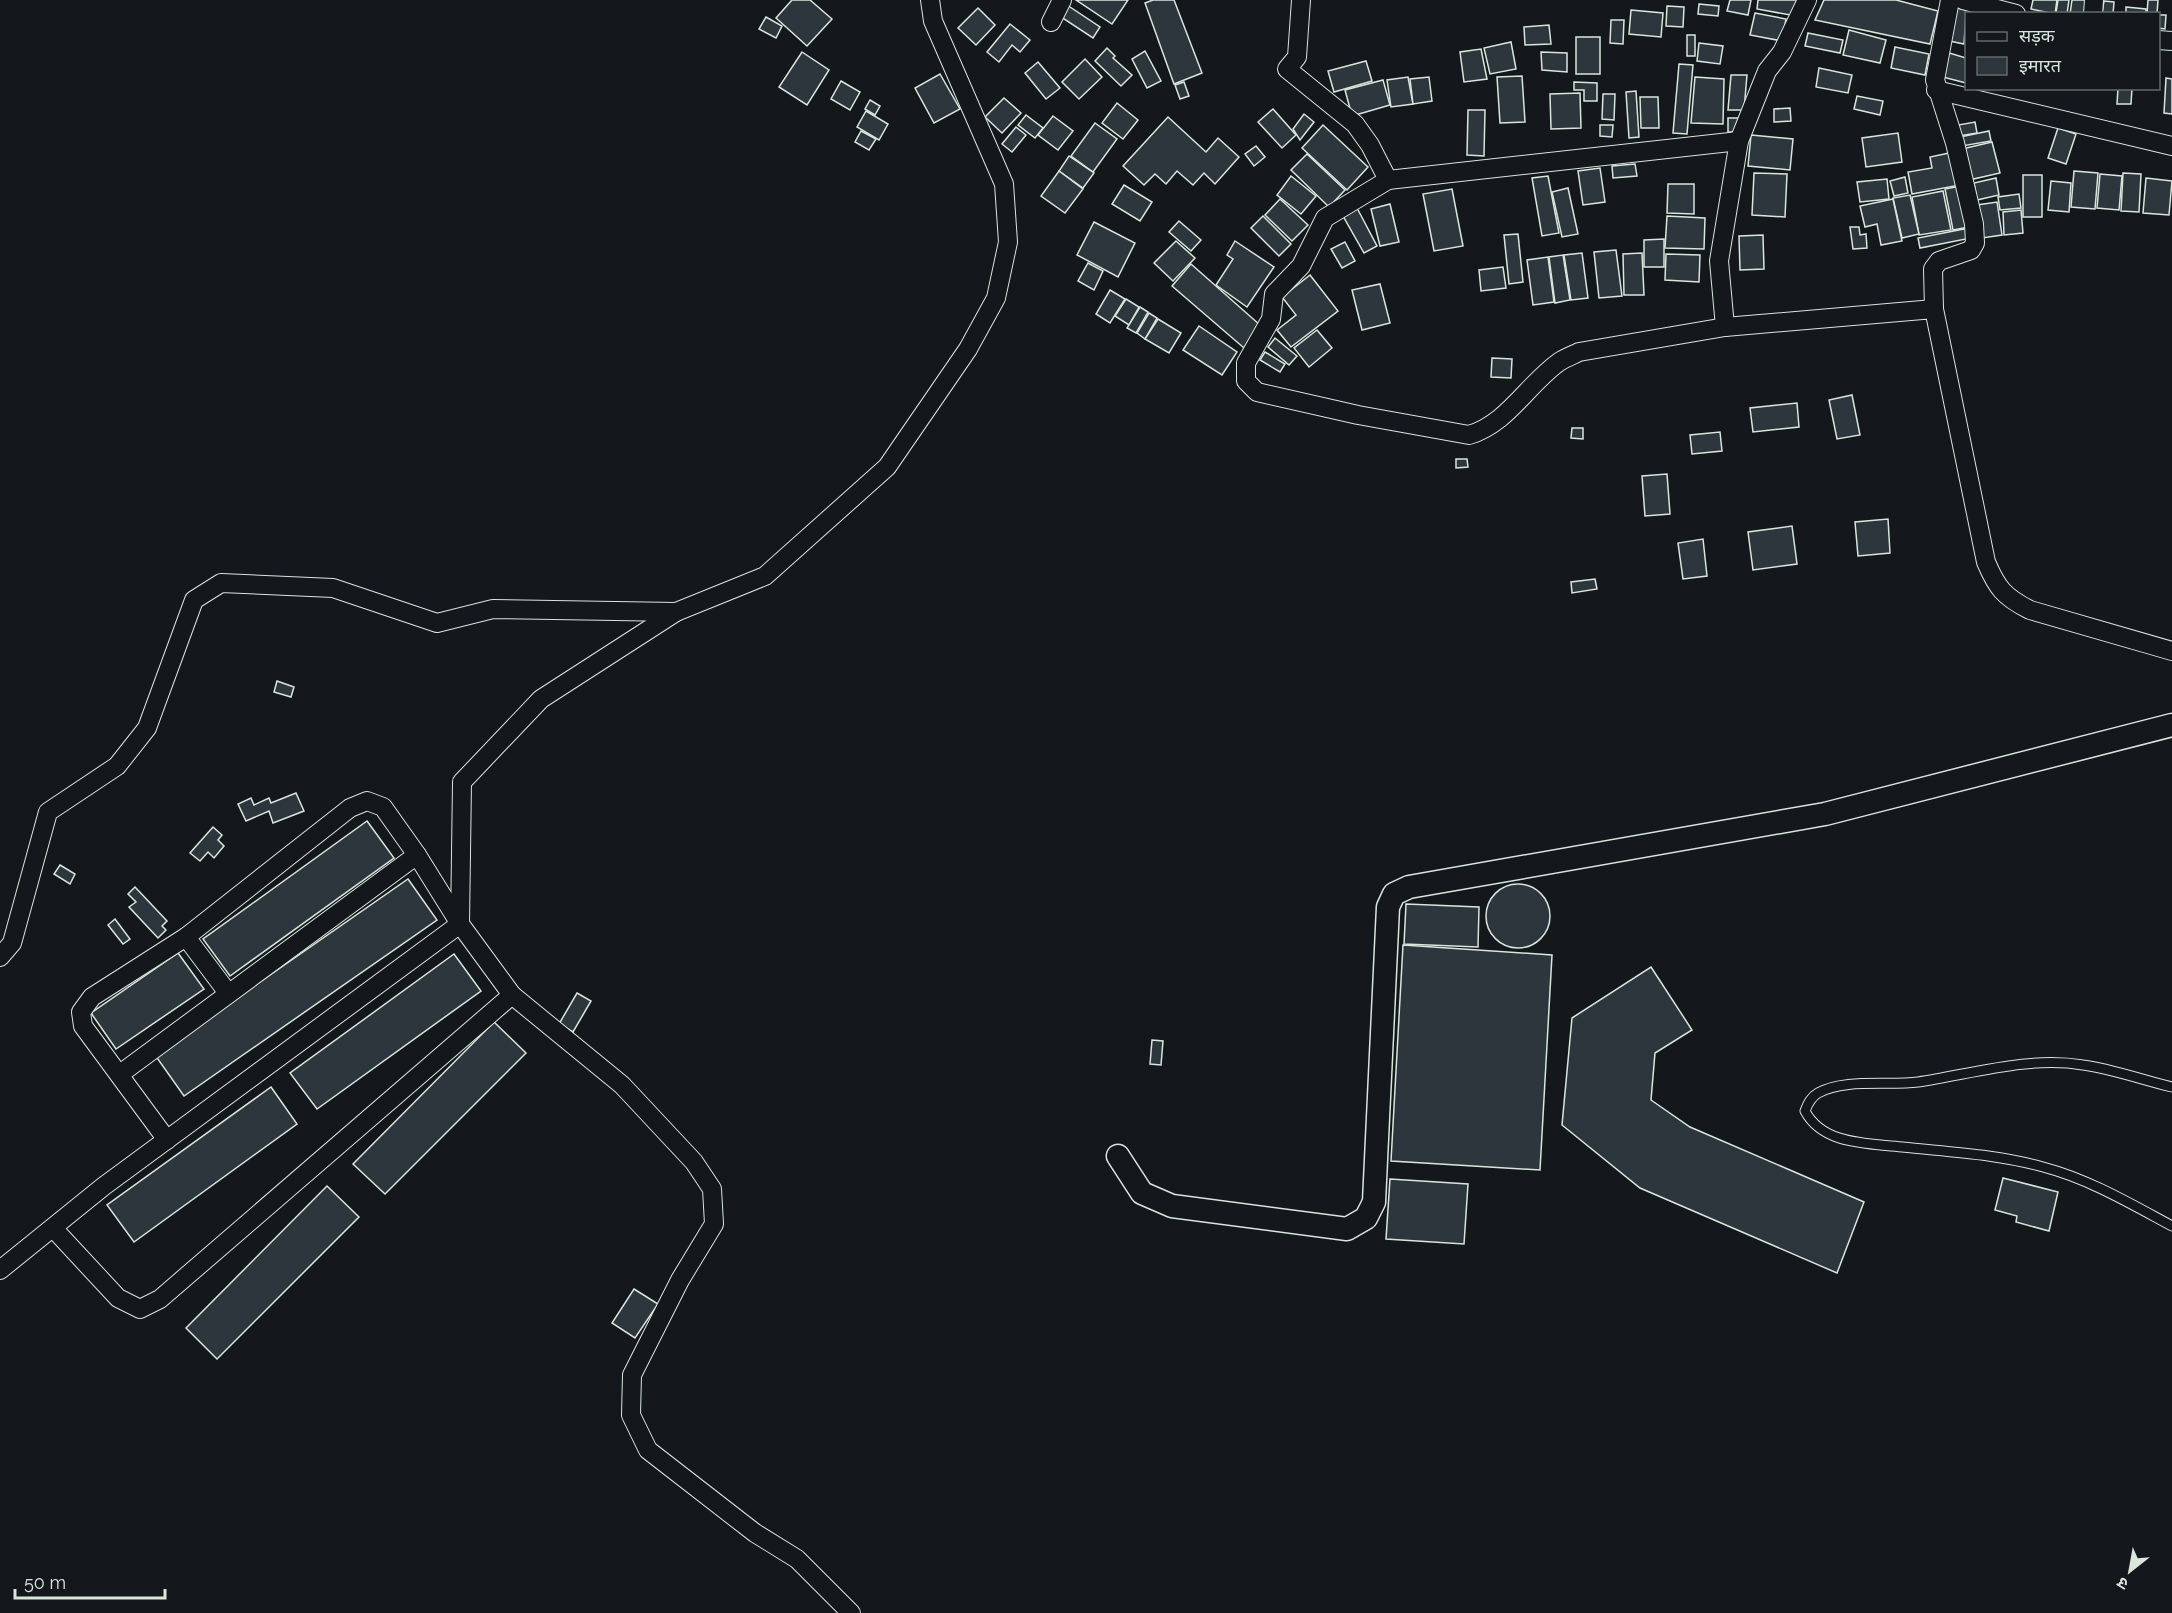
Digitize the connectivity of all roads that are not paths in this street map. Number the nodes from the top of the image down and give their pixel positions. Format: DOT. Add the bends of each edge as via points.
graph roads {
  1 [pos="930,0"];
  2 [pos="1062,0"];
  3 [pos="1301,0"];
  4 [pos="1807,0"];
  5 [pos="1950,0"];
  6 [pos="1963,0"];
  7 [pos="2008,12"];
  8 [pos="1051,22"];
  9 [pos="1936,90"];
  10 [pos="1739,141"];
  11 [pos="2172,146"];
  12 [pos="1388,180"];
  13 [pos="1934,309"];
  14 [pos="1725,327"];
  15 [pos="676,612"];
  16 [pos="2172,651"];
  17 [pos="2172,725"];
  18 [pos="417,855"];
  19 [pos="460,924"];
  20 [pos="186,937"];
  21 [pos="0,957"];
  22 [pos="228,993"];
  23 [pos="512,995"];
  24 [pos="120,1074"];
  25 [pos="2172,1087"];
  26 [pos="167,1140"];
  27 [pos="1118,1156"];
  28 [pos="2172,1226"];
  29 [pos="53,1228"];
  30 [pos="0,1270"];
  31 [pos="850,1613"];
  1 -- 15 [label="street" via="933,21 1004,184 1008,242 996,298 968,349 886,467 765,576"];
  2 -- 8 [label="street"];
  3 -- 12 [label="street" via="1297,57 1287,69 1355,124"];
  4 -- 10 [label="street" via="1782,52 1767,71"];
  5 -- 9 [label="street" via="1935,72"];
  6 -- 7 [label="street"];
  9 -- 11 [label="street"];
  9 -- 13 [label="street" via="1955,143 1975,243 1971,250 1940,261 1933,269"];
  10 -- 12 [label="street"];
  10 -- 14 [label="street" via="1719,261"];
  12 -- 14 [label="street" via="1324,218 1300,266 1274,294 1271,318 1246,363 1246,381 1257,392 1469,435 1496,422 1559,362 1579,352"];
  13 -- 14 [label="street"];
  13 -- 16 [label="street" via="1986,562 1994,581 2008,599 2030,610"];
  15 -- 19 [label="street" via="541,699 462,782"];
  15 -- 21 [label="street" via="493,609 437,623 333,588 221,583 194,600 147,728 117,765 48,812 12,943"];
  17 -- 27 [label="street" via="1825,814 1409,887 1394,894 1388,907 1374,1202 1366,1218 1347,1228 1172,1206 1142,1193"];
  18 -- 19 [label="street"];
  18 -- 20 [label="street" via="383,807 367,801 350,808"];
  18 -- 22 [label="street"];
  19 -- 23 [label="street"];
  19 -- 26 [label="street"];
  20 -- 22 [label="street"];
  20 -- 24 [label="street" via="92,997 81,1012 83,1026"];
  22 -- 24 [label="street"];
  23 -- 29 [label="street" via="160,1299 140,1309 118,1298"];
  23 -- 31 [label="street" via="622,1085 694,1162 712,1189 714,1224 680,1280 632,1375 631,1415 648,1450 754,1533 797,1558"];
  24 -- 26 [label="street"];
  25 -- 28 [label="lane" via="2082,1064 2042,1064 1975,1070 1917,1082 1849,1085 1819,1092 1808,1101 1804,1111 1825,1134 1855,1142 2005,1158 2045,1167"];
  26 -- 29 [label="street"];
  29 -- 30 [label="street"];
}
